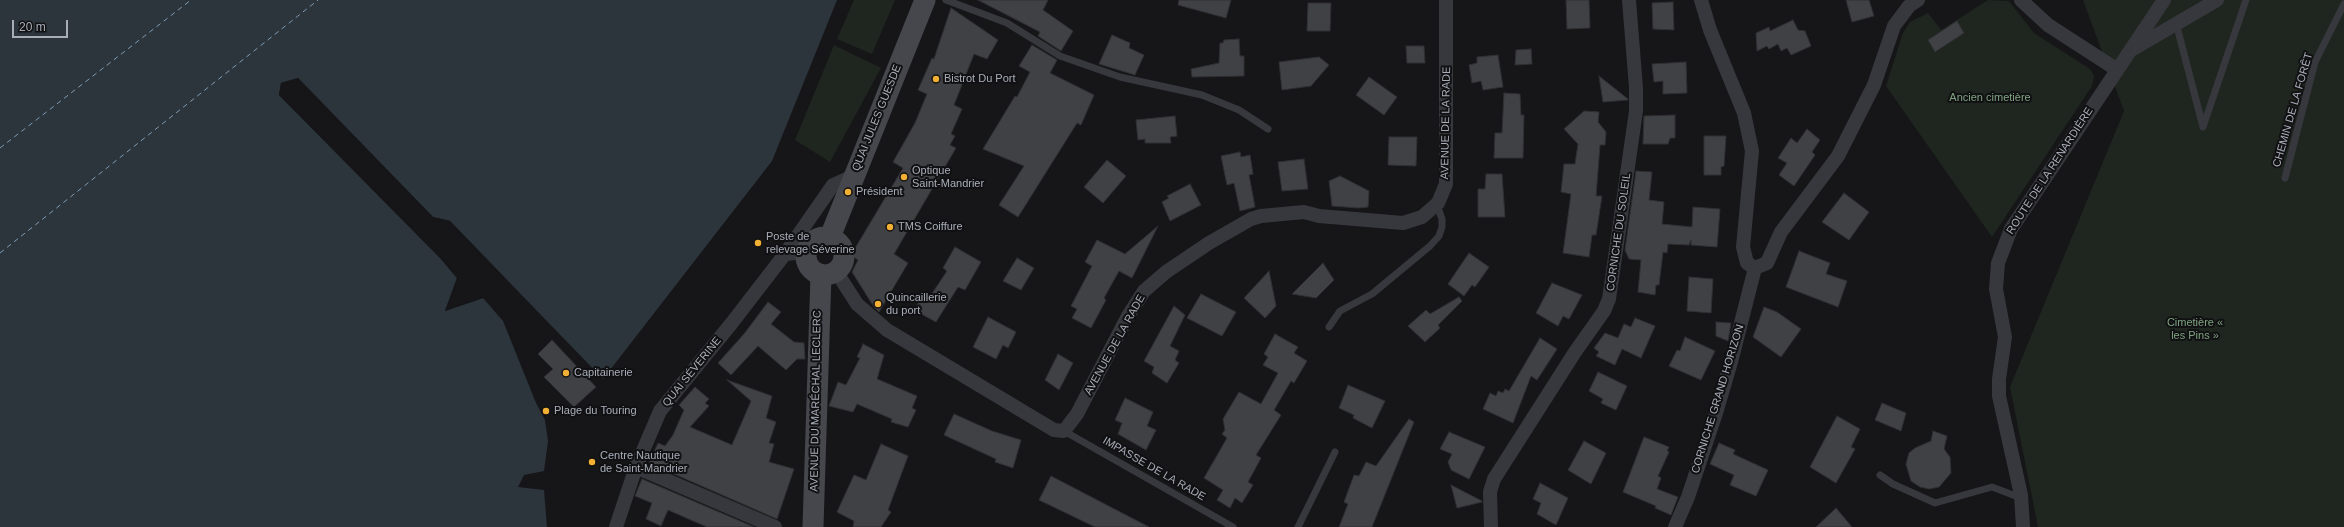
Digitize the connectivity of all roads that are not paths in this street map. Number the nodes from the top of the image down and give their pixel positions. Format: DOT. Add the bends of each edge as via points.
graph roads {
  1 [pos="925,0"];
  2 [pos="946,0"];
  3 [pos="1446,0"];
  4 [pos="1629,0"];
  5 [pos="1701,0"];
  6 [pos="1918,0"];
  7 [pos="2021,0"];
  8 [pos="2164,0"];
  9 [pos="2217,0"];
  10 [pos="2246,0"];
  11 [pos="2344,4"];
  12 [pos="2176,23"];
  13 [pos="2129,52"];
  14 [pos="2116,70"];
  15 [pos="1268,129"];
  16 [pos="855,175"];
  17 [pos="2285,178"];
  18 [pos="1437,205"];
  19 [pos="830,237"];
  20 [pos="806,252"];
  21 [pos="785,254"];
  22 [pos="1755,268"];
  23 [pos="821,274"];
  24 [pos="841,279"];
  25 [pos="1329,327"];
  26 [pos="1064,431"];
  27 [pos="1335,452"];
  28 [pos="636,467"];
  29 [pos="1880,475"];
  30 [pos="2021,498"];
  31 [pos="616,527"];
  32 [pos="775,527"];
  33 [pos="813,527"];
  34 [pos="1233,527"];
  35 [pos="1298,527"];
  36 [pos="1490,527"];
  37 [pos="1675,527"];
  38 [pos="2023,527"];
  1 -- 16 [label="main road, QUAI JULES GUESDE"];
  2 -- 15 [label="lane" via="1007,23 1060,56 1120,77 1202,95 1239,110"];
  3 -- 18 [label="street, AVENUE DE LA RADE" via="1446,184"];
  4 -- 36 [label="street, CORNICHE DU SOLEIL" via="1636,111 1609,299 1604,311 1574,352 1494,479 1490,492"];
  5 -- 22 [label="street" via="1710,30 1744,113 1752,151 1743,247 1747,263"];
  6 -- 22 [label="street" via="1909,6 1894,26 1874,85 1838,156 1781,232 1767,263"];
  7 -- 14 [label="street" via="2048,25"];
  8 -- 13 [label="street, ROUTE DE LA RENARDIÈRE"];
  9 -- 12 [label="street"];
  10 -- 12 [label="lane" via="2203,127"];
  11 -- 17 [label="lane, CHEMIN DE LA FORÊT" via="2316,62"];
  12 -- 13 [label="street"];
  13 -- 14 [label="street, ROUTE DE LA RENARDIÈRE"];
  14 -- 30 [label="street, ROUTE DE LA RENARDIÈRE" via="2011,230 1998,263 1996,289 2005,338 1999,396"];
  16 -- 19 [label="main road, QUAI JULES GUESDE"];
  16 -- 21 [label="street, QUAI SÉVERINE" via="833,185"];
  18 -- 25 [label="lane" via="1442,219 1439,236 1372,294 1340,311"];
  18 -- 26 [label="street, AVENUE DE LA RADE" via="1422,217 1403,223 1318,216 1304,212 1261,216 1209,243 1166,272 1144,291 1128,316 1077,414"];
  19 -- 20 [label="main road" via="817,238 808,246"];
  19 -- 23 [label="main road" via="840,244 843,261 836,271"];
  20 -- 21 [label="street"];
  20 -- 23 [label="main road" via="810,269"];
  21 -- 28 [label="street, QUAI SÉVERINE" via="660,410"];
  22 -- 37 [label="street, CORNICHE GRAND HORIZON" via="1732,362 1688,497"];
  23 -- 33 [label="main road, AVENUE DU MARÉCHAL LECLERC"];
  24 -- 26 [label="street" via="857,304 887,330 1054,430"];
  26 -- 34 [label="lane, IMPASSE DE LA RADE"];
  27 -- 35 [label="lane"];
  28 -- 31 [label="street, QUAI SÉVERINE"];
  28 -- 32 [label="street"];
  29 -- 30 [label="lane" via="1893,484 1935,503 1992,487"];
  30 -- 38 [label="street, ROUTE DE LA RENARDIÈRE"];
}
